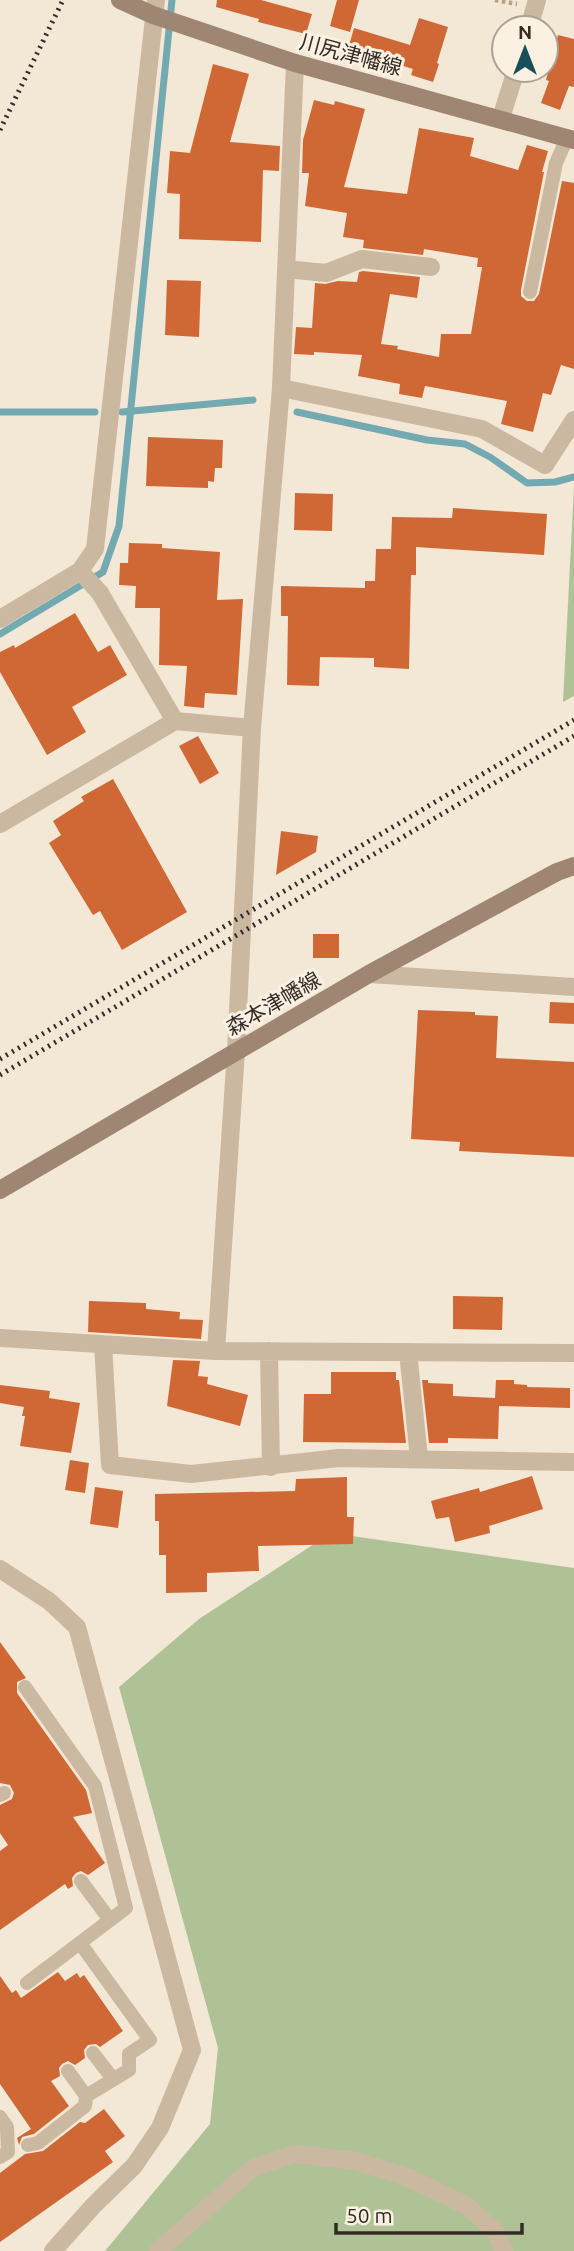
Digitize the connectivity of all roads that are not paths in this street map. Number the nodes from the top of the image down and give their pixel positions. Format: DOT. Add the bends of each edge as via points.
graph roads {
  1 [pos="120,0"];
  2 [pos="157,11"];
  3 [pos="295,63"];
  4 [pos="512,84"];
  5 [pos="501,118"];
  6 [pos="571,139"];
  7 [pos="431,267"];
  8 [pos="286,269"];
  9 [pos="530,292"];
  10 [pos="281,388"];
  11 [pos="574,420"];
  12 [pos="81,573"];
  13 [pos="0,619"];
  14 [pos="175,721"];
  15 [pos="252,728"];
  16 [pos="0,824"];
  17 [pos="574,866"];
  18 [pos="369,974"];
  19 [pos="574,988"];
  20 [pos="236,1051"];
  21 [pos="0,1190"];
  22 [pos="0,1338"];
  23 [pos="103,1344"];
  24 [pos="216,1350"];
  25 [pos="269,1351"];
  26 [pos="408,1352"];
  27 [pos="574,1353"];
  28 [pos="419,1458"];
  29 [pos="574,1462"];
  30 [pos="271,1466"];
  31 [pos="0,1569"];
  32 [pos="25,1687"];
  33 [pos="81,1881"];
  34 [pos="110,1920"];
  35 [pos="80,1943"];
  36 [pos="27,1983"];
  37 [pos="93,2053"];
  38 [pos="68,2071"];
  39 [pos="113,2079"];
  40 [pos="86,2096"];
  41 [pos="0,2117"];
  42 [pos="14,2151"];
  43 [pos="53,2251"];
  44 [pos="158,2251"];
  45 [pos="505,2251"];
  1 -- 2 [label="main road, 川尻津幡線"];
  2 -- 3 [label="main road, 川尻津幡線"];
  2 -- 12 [label="street" via="95,549"];
  3 -- 5 [label="main road, 川尻津幡線"];
  3 -- 8 [label="street"];
  4 -- 5 [label="street"];
  5 -- 6 [label="main road, 川尻津幡線"];
  6 -- 9 [label="lane" via="556,163"];
  7 -- 8 [label="street" via="362,259 326,273"];
  8 -- 10 [label="street"];
  10 -- 11 [label="street" via="482,429 545,465"];
  10 -- 15 [label="street"];
  12 -- 13 [label="street"];
  12 -- 14 [label="street" via="100,593"];
  14 -- 15 [label="street"];
  14 -- 16 [label="street"];
  15 -- 20 [label="street"];
  17 -- 18 [label="main road, 森本津幡線"];
  18 -- 19 [label="street"];
  18 -- 20 [label="main road, 森本津幡線"];
  20 -- 21 [label="main road, 森本津幡線"];
  20 -- 24 [label="street"];
  22 -- 23 [label="street"];
  23 -- 24 [label="street"];
  23 -- 30 [label="street" via="110,1465 191,1474"];
  24 -- 25 [label="street"];
  25 -- 26 [label="street"];
  25 -- 30 [label="street"];
  26 -- 27 [label="street"];
  26 -- 28 [label="street"];
  28 -- 29 [label="street"];
  28 -- 30 [label="street" via="339,1458"];
  31 -- 43 [label="street" via="49,1601 77,1627 192,2049 160,2128 134,2166"];
  32 -- 34 [label="lane" via="96,1786 126,1908"];
  33 -- 34 [label="lane"];
  34 -- 35 [label="lane"];
  35 -- 36 [label="lane"];
  35 -- 39 [label="lane" via="150,2040 129,2054 129,2070"];
  37 -- 39 [label="lane"];
  38 -- 40 [label="lane"];
  39 -- 40 [label="lane"];
  40 -- 42 [label="lane" via="85,2106 38,2143"];
  41 -- 42 [label="lane"];
  44 -- 45 [label="street" via="253,2168 296,2154 356,2161 409,2178 466,2205 496,2232"];
}
